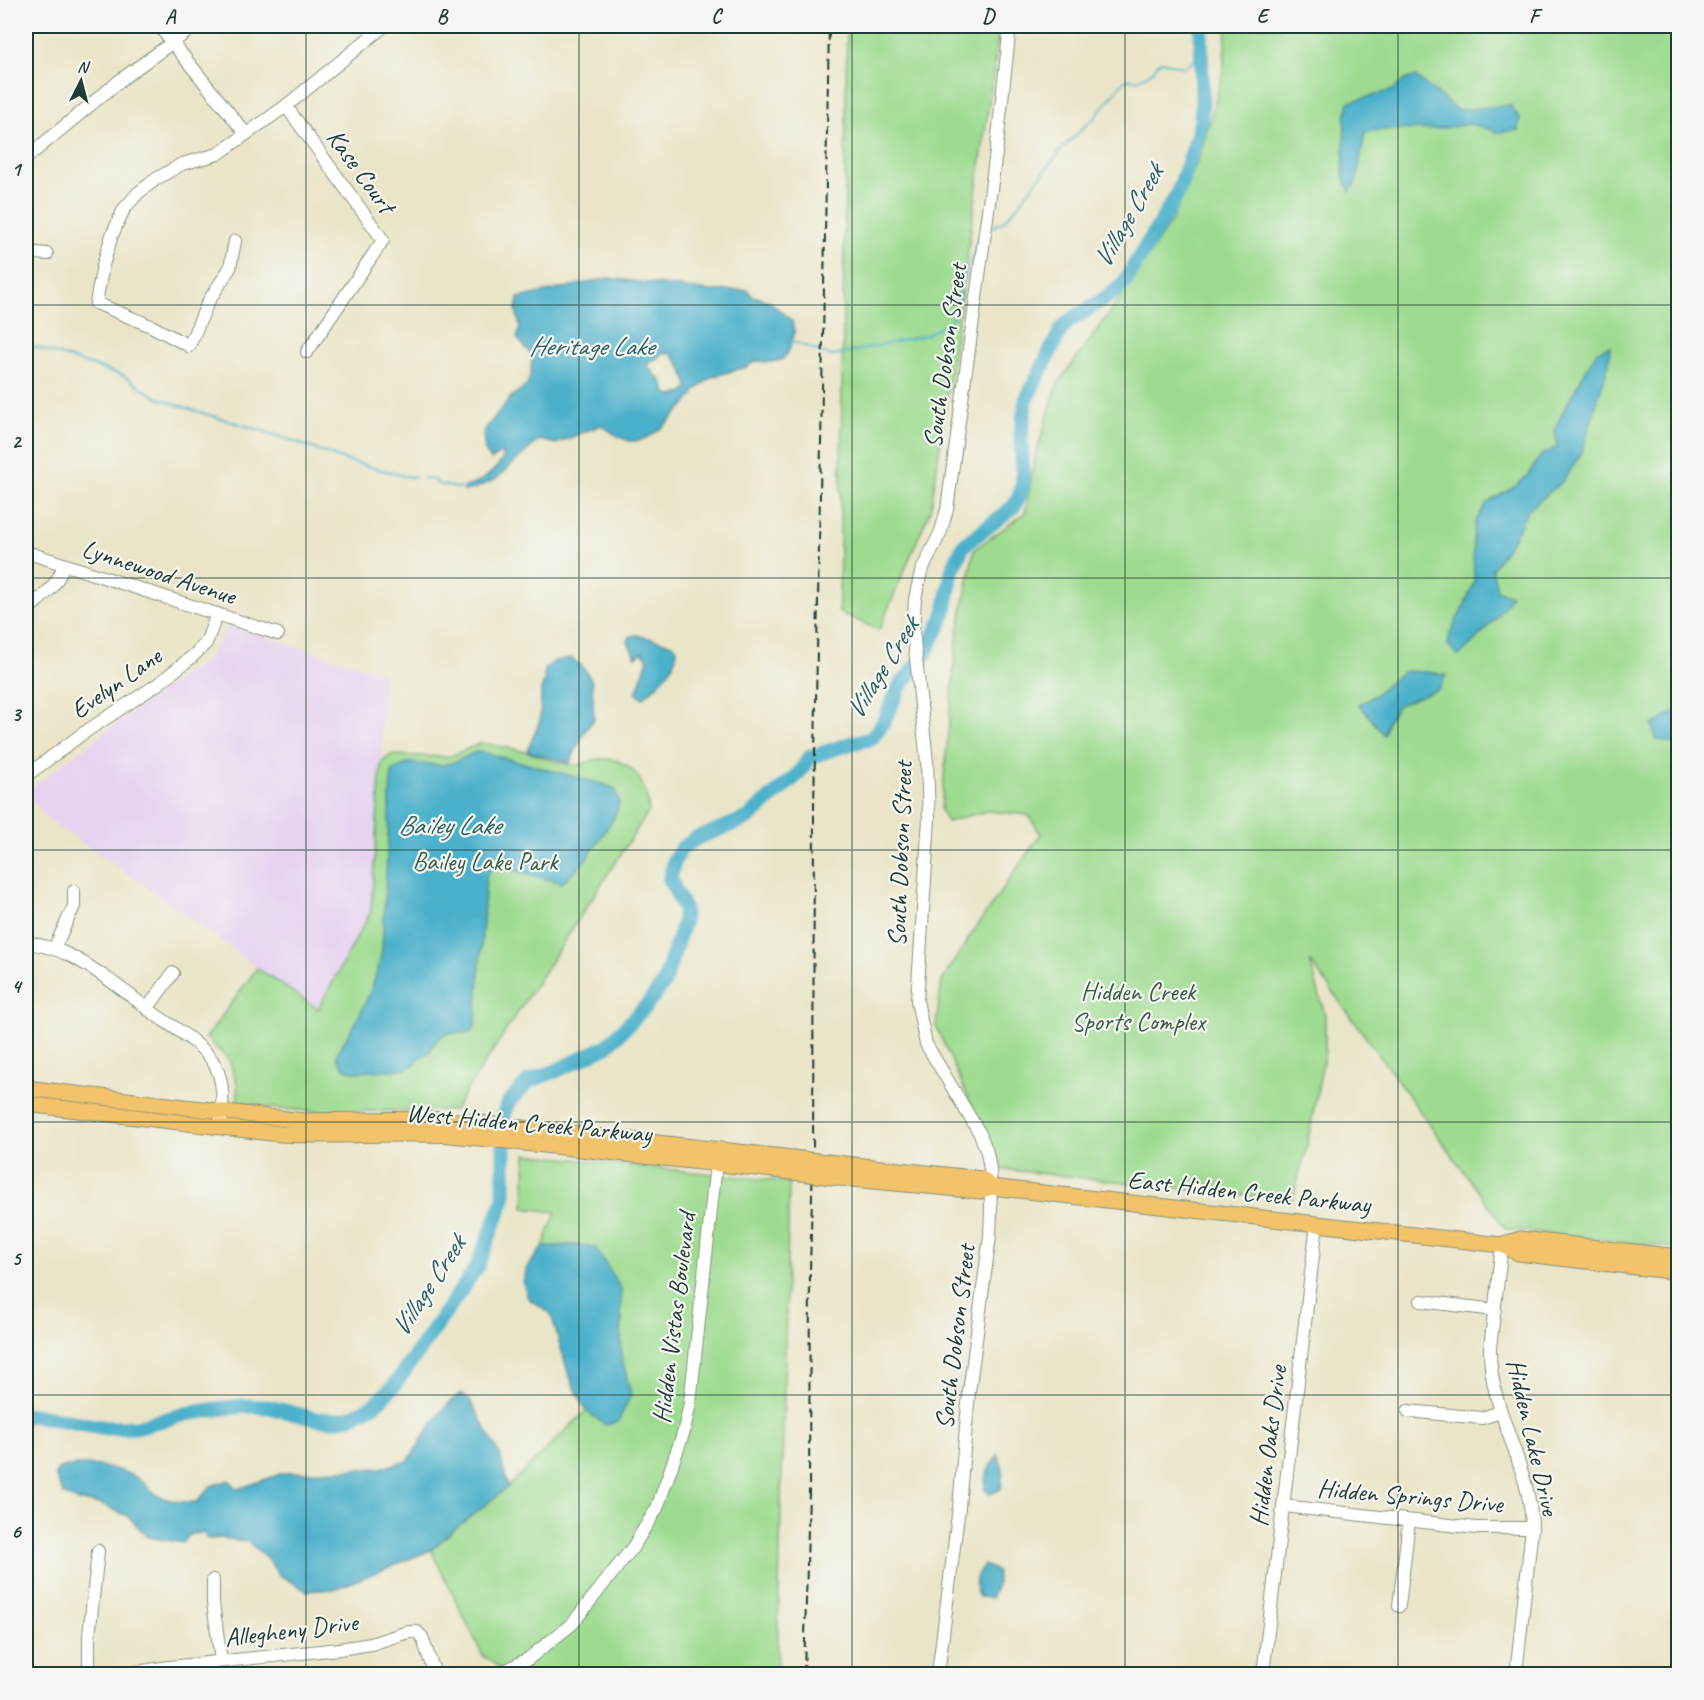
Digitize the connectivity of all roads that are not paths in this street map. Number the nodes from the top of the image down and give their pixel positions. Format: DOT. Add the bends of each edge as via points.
graph roads {
  1 [pos="159,26"];
  2 [pos="195,26"];
  3 [pos="384,26"];
  4 [pos="1010,26"];
  5 [pos="172,43"];
  6 [pos="286,106"];
  7 [pos="246,134"];
  8 [pos="26,158"];
  9 [pos="236,241"];
  10 [pos="26,252"];
  11 [pos="47,254"];
  12 [pos="307,352"];
  13 [pos="26,552"];
  14 [pos="64,565"];
  15 [pos="26,610"];
  16 [pos="217,614"];
  17 [pos="278,634"];
  18 [pos="26,776"];
  19 [pos="74,891"];
  20 [pos="26,942"];
  21 [pos="54,949"];
  22 [pos="173,973"];
  23 [pos="147,1008"];
  24 [pos="26,1088"];
  25 [pos="26,1104"];
  26 [pos="221,1119"];
  27 [pos="717,1157"];
  28 [pos="843,1171"];
  29 [pos="991,1186"];
  30 [pos="1317,1223"];
  31 [pos="1502,1245"];
  32 [pos="1678,1268"];
  33 [pos="1421,1301"];
  34 [pos="1495,1310"];
  35 [pos="1408,1411"];
  36 [pos="1500,1412"];
  37 [pos="1284,1506"];
  38 [pos="1409,1521"];
  39 [pos="1532,1528"];
  40 [pos="98,1551"];
  41 [pos="213,1580"];
  42 [pos="1399,1606"];
  43 [pos="221,1661"];
  44 [pos="169,1671"];
  45 [pos="90,1674"];
  46 [pos="123,1674"];
  47 [pos="435,1674"];
  48 [pos="502,1674"];
  49 [pos="938,1674"];
  50 [pos="1263,1674"];
  51 [pos="1515,1674"];
  1 -- 5 [label="street"];
  2 -- 5 [label="street"];
  3 -- 6 [label="street"];
  4 -- 29 [label="street, South Dobson Street" via="947,509 921,572 913,630 929,818 916,1001 926,1044 984,1143"];
  5 -- 7 [label="street"];
  5 -- 8 [label="street"];
  6 -- 7 [label="street"];
  6 -- 12 [label="street, Kase Court" via="383,240"];
  7 -- 9 [label="street" via="218,154 182,164 156,179 131,201 112,235 96,303 189,346 230,267"];
  10 -- 11 [label="street"];
  13 -- 14 [label="street, Lynnewood Avenue"];
  14 -- 15 [label="street" via="50,590"];
  14 -- 16 [label="street, Lynnewood Avenue"];
  16 -- 17 [label="street, Lynnewood Avenue"];
  16 -- 18 [label="street, Evelyn Lane" via="206,643 193,656"];
  19 -- 21 [label="street" via="74,906"];
  20 -- 21 [label="street"];
  21 -- 23 [label="street" via="95,971"];
  22 -- 23 [label="street"];
  23 -- 26 [label="street" via="196,1044 215,1065 221,1080"];
  24 -- 26 [label="main road, West Hidden Creek Parkway"];
  25 -- 26 [label="main road, West Hidden Creek Parkway"];
  26 -- 27 [label="main road, West Hidden Creek Parkway" via="290,1134 385,1127 451,1135 567,1140"];
  27 -- 28 [label="main road, West Hidden Creek Parkway, bridge"];
  27 -- 48 [label="street, Hidden Vistas Boulevard" via="690,1403 657,1508 633,1547 572,1624"];
  28 -- 29 [label="main road, East Hidden Creek Parkway" via="982,1179"];
  29 -- 30 [label="main road, East Hidden Creek Parkway"];
  29 -- 49 [label="street, South Dobson Street" via="990,1236"];
  30 -- 31 [label="main road, East Hidden Creek Parkway"];
  30 -- 37 [label="street, Hidden Oaks Drive"];
  31 -- 32 [label="main road, East Hidden Creek Parkway" via="1520,1239"];
  31 -- 34 [label="street, Hidden Lake Drive"];
  33 -- 34 [label="street"];
  34 -- 36 [label="street, Hidden Lake Drive" via="1490,1364"];
  35 -- 36 [label="street" via="1472,1418"];
  36 -- 39 [label="street, Hidden Lake Drive" via="1527,1488"];
  37 -- 38 [label="street, Hidden Springs Drive"];
  37 -- 50 [label="street, Hidden Oaks Drive"];
  38 -- 39 [label="street, Hidden Springs Drive" via="1476,1528"];
  38 -- 42 [label="street"];
  39 -- 51 [label="street, Hidden Lake Drive"];
  40 -- 45 [label="street" via="88,1636"];
  41 -- 43 [label="street"];
  43 -- 44 [label="street, Allegheny Drive"];
  43 -- 47 [label="street, Allegheny Drive" via="339,1649 417,1632"];
  44 -- 46 [label="street, Allegheny Drive"];
}
